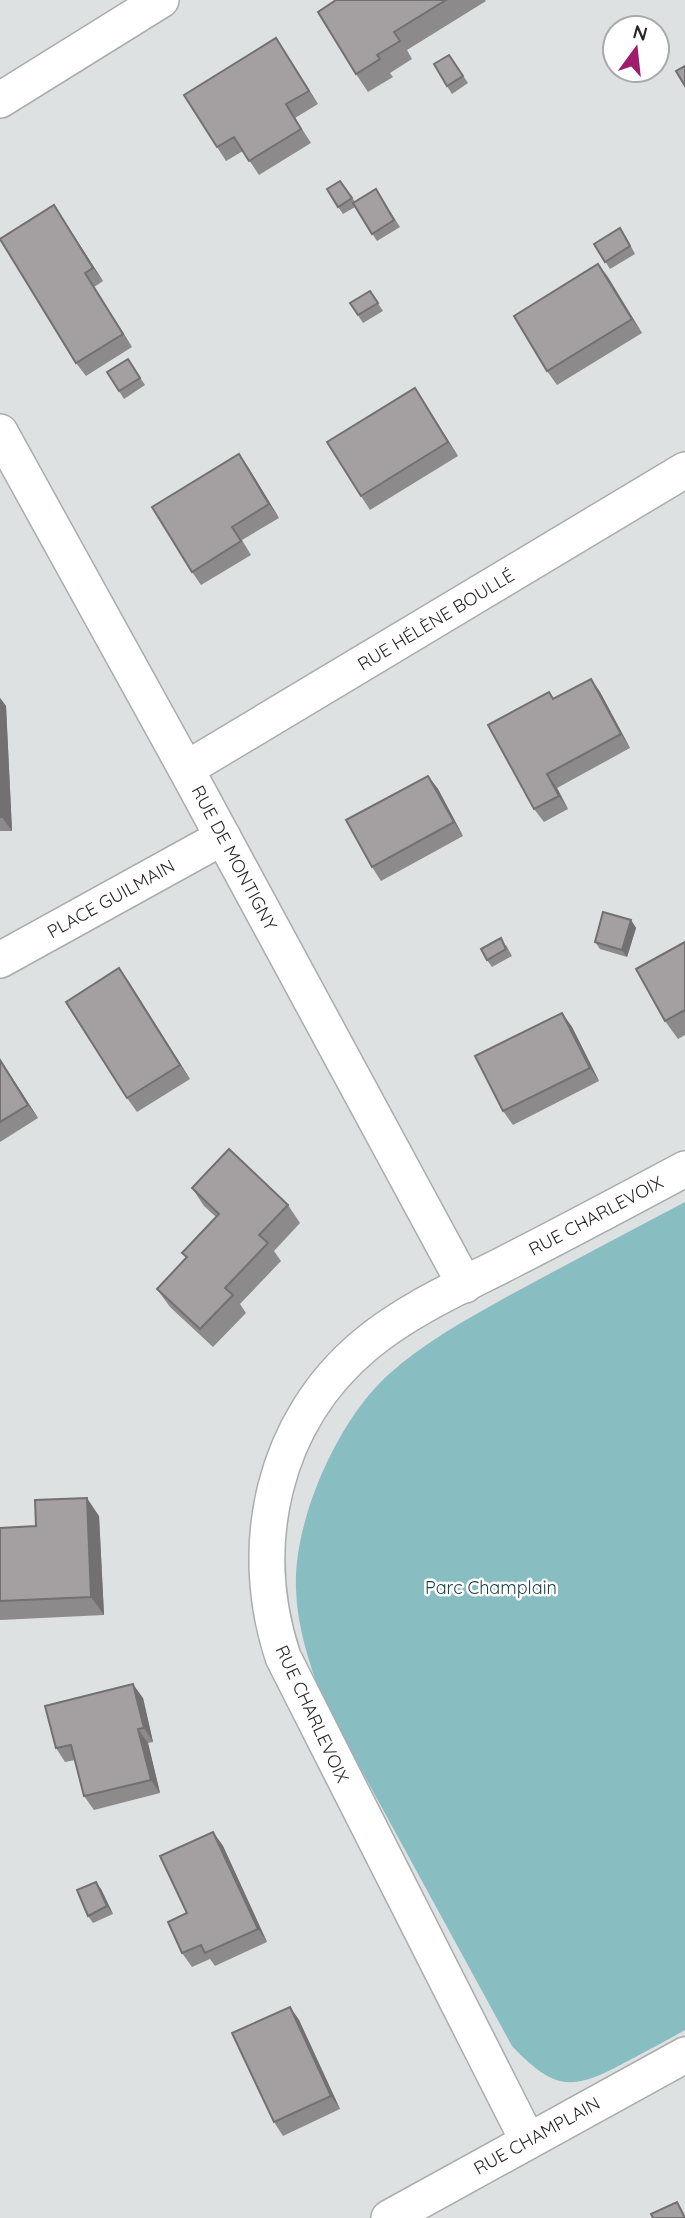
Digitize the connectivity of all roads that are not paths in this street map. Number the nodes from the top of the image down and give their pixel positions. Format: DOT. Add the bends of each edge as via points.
graph roads {
  1 [pos="161,0"];
  2 [pos="0,100"];
  3 [pos="0,432"];
  4 [pos="685,470"];
  5 [pos="186,769"];
  6 [pos="223,837"];
  7 [pos="0,960"];
  8 [pos="685,1169"];
  9 [pos="465,1285"];
  10 [pos="685,2055"];
  11 [pos="528,2141"];
  12 [pos="389,2218"];
  1 -- 2 [label="street"];
  3 -- 5 [label="street, RUE DE MONTIGNY"];
  4 -- 5 [label="street, RUE HÉLÈNE BOULLÉ"];
  5 -- 6 [label="street, RUE DE MONTIGNY"];
  6 -- 7 [label="street, PLACE GUILMAIN"];
  6 -- 9 [label="street, RUE DE MONTIGNY"];
  8 -- 9 [label="street, RUE CHARLEVOIX"];
  9 -- 11 [label="street, RUE CHARLEVOIX" via="365,1345 313,1404 278,1475 267,1527 266,1580 275,1632 294,1682"];
  10 -- 11 [label="street, RUE CHAMPLAIN"];
  11 -- 12 [label="street, RUE CHAMPLAIN"];
}
